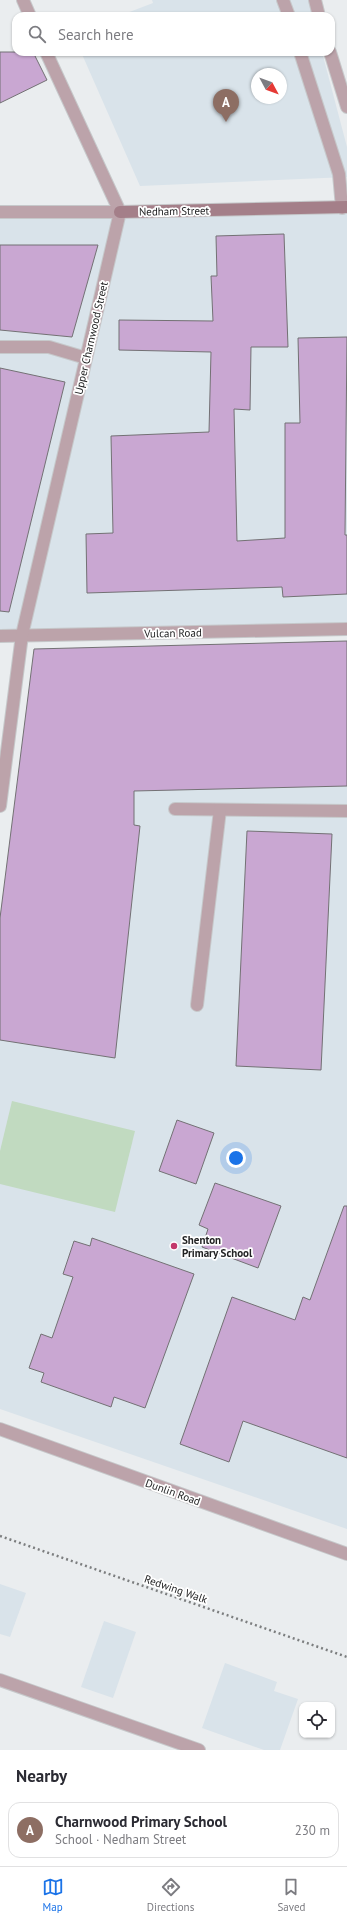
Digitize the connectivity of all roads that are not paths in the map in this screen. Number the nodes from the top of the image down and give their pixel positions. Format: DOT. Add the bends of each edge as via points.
graph roads {
  1 [pos="23,0"];
  2 [pos="284,0"];
  3 [pos="315,0"];
  4 [pos="28,12"];
  5 [pos="288,12"];
  6 [pos="318,12"];
  7 [pos="48,56"];
  8 [pos="301,56"];
  9 [pos="331,56"];
  10 [pos="347,107"];
  11 [pos="345,208"];
  12 [pos="0,212"];
  13 [pos="120,212"];
  14 [pos="0,346"];
  15 [pos="86,358"];
  16 [pos="347,629"];
  17 [pos="22,635"];
  18 [pos="0,636"];
  19 [pos="0,806"];
  20 [pos="175,809"];
  21 [pos="220,810"];
  22 [pos="347,811"];
  23 [pos="197,1005"];
  24 [pos="0,1429"];
  25 [pos="347,1554"];
  26 [pos="0,1680"];
  27 [pos="199,1750"];
  1 -- 4 [label="street"];
  2 -- 5 [label="street"];
  3 -- 6 [label="street"];
  7 -- 13 [label="street"];
  8 -- 11 [label="street" via="339,174"];
  9 -- 10 [label="street"];
  11 -- 13 [label="street, Nedham Street"];
  12 -- 13 [label="street, Nedham Street"];
  13 -- 15 [label="street, Upper Charnwood Street"];
  14 -- 15 [label="street" via="49,347"];
  15 -- 17 [label="street, Upper Charnwood Street"];
  16 -- 17 [label="street, Vulcan Road"];
  17 -- 18 [label="street, Vulcan Road"];
  17 -- 19 [label="street, Upper Charnwood Street"];
  20 -- 21 [label="street"];
  21 -- 22 [label="street"];
  21 -- 23 [label="street"];
  24 -- 25 [label="street, Dunlin Road"];
  26 -- 27 [label="street"];
}
